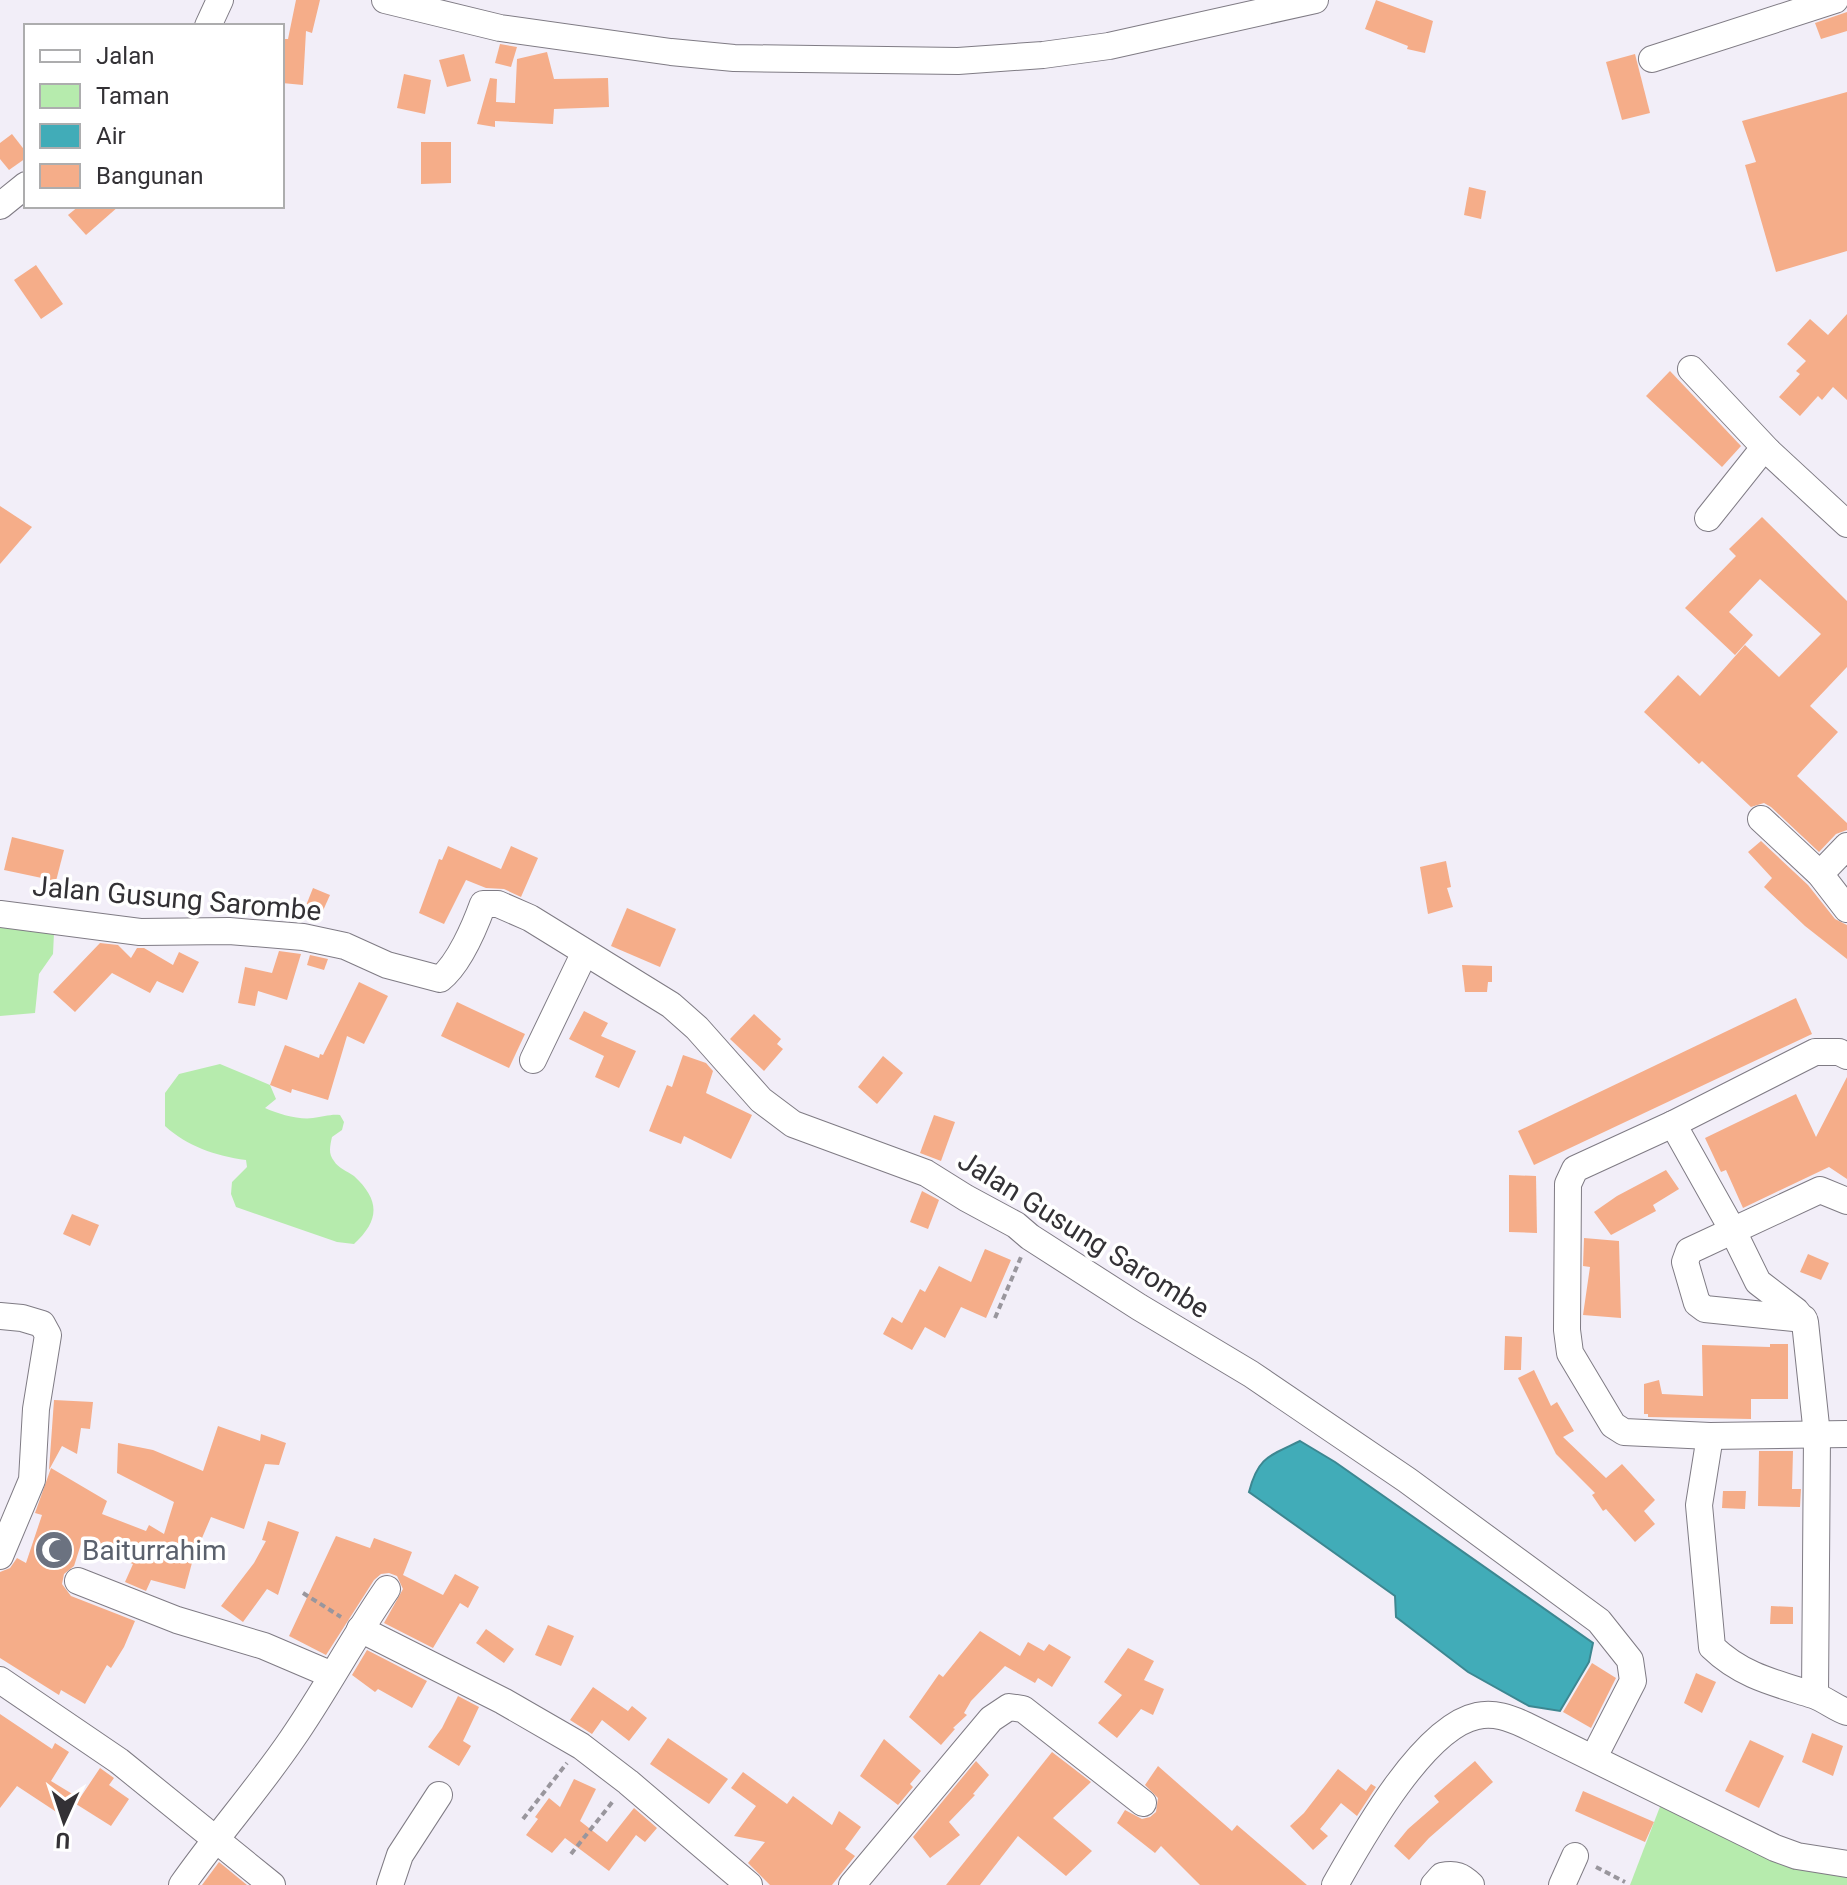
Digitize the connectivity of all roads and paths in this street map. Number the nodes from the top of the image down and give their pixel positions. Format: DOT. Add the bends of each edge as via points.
graph roads {
  1 [pos="220,0"];
  2 [pos="385,0"];
  3 [pos="1315,0"];
  4 [pos="1835,0"];
  5 [pos="209,24"];
  6 [pos="1652,59"];
  7 [pos="24,187"];
  8 [pos="0,206"];
  9 [pos="1691,369"];
  10 [pos="1768,451"];
  11 [pos="1708,518"];
  12 [pos="1847,524"];
  13 [pos="1761,819"];
  14 [pos="1847,846"];
  15 [pos="1820,874"];
  16 [pos="1847,909"];
  17 [pos="0,914"];
  18 [pos="584,954"];
  19 [pos="1847,1056"];
  20 [pos="533,1060"];
  21 [pos="1673,1124"];
  22 [pos="1847,1201"];
  23 [pos="1732,1229"];
  24 [pos="1030,1237"];
  25 [pos="0,1316"];
  26 [pos="995,1318"];
  27 [pos="1804,1319"];
  28 [pos="1847,1434"];
  29 [pos="1817,1435"];
  30 [pos="1710,1436"];
  31 [pos="0,1556"];
  32 [pos="78,1581"];
  33 [pos="387,1589"];
  34 [pos="303,1593"];
  35 [pos="360,1629"];
  36 [pos="332,1675"];
  37 [pos="0,1680"];
  38 [pos="1815,1695"];
  39 [pos="1847,1712"];
  40 [pos="581,1746"];
  41 [pos="1594,1757"];
  42 [pos="628,1782"];
  43 [pos="439,1795"];
  44 [pos="1143,1803"];
  45 [pos="523,1819"];
  46 [pos="215,1838"];
  47 [pos="571,1854"];
  48 [pos="1575,1856"];
  49 [pos="1847,1864"];
  50 [pos="1625,1882"];
  51 [pos="182,1885"];
  52 [pos="272,1885"];
  53 [pos="390,1885"];
  54 [pos="749,1885"];
  55 [pos="852,1885"];
  56 [pos="1335,1885"];
  57 [pos="1434,1885"];
  58 [pos="1471,1885"];
  59 [pos="1562,1885"];
  1 -- 5 [label="street"];
  2 -- 3 [label="street" via="500,28 671,52 734,58 958,61 1109,46"];
  4 -- 6 [label="street"];
  7 -- 8 [label="street"];
  9 -- 10 [label="street"];
  10 -- 11 [label="street" via="1759,454"];
  10 -- 12 [label="street"];
  13 -- 15 [label="street"];
  14 -- 15 [label="street"];
  15 -- 16 [label="street"];
  17 -- 18 [label="street, Jalan Gusung Sarombe" via="140,932 303,937 440,979 467,941 483,904 498,904"];
  18 -- 20 [label="street"];
  18 -- 24 [label="street, Jalan Gusung Sarombe" via="671,1005 761,1100 793,1124 926,1173"];
  19 -- 21 [label="street" via="1815,1052"];
  21 -- 23 [label="street"];
  21 -- 30 [label="street" via="1575,1169 1568,1184 1567,1330 1570,1353 1613,1425 1624,1432"];
  22 -- 23 [label="street" via="1820,1190"];
  23 -- 27 [label="street" via="1758,1282"];
  23 -- 27 [label="street" via="1686,1256 1699,1305"];
  24 -- 26 [label="path"];
  24 -- 41 [label="street, Jalan Gusung Sarombe" via="1251,1374 1599,1621 1630,1660 1633,1681"];
  25 -- 31 [label="street" via="42,1324 48,1335 32,1480"];
  27 -- 29 [label="street"];
  28 -- 29 [label="street"];
  29 -- 30 [label="street"];
  29 -- 38 [label="street"];
  30 -- 38 [label="street" via="1699,1505 1712,1647 1756,1677"];
  32 -- 36 [label="street"];
  33 -- 35 [label="street"];
  34 -- 35 [label="path"];
  35 -- 36 [label="street"];
  35 -- 40 [label="street"];
  36 -- 46 [label="street" via="275,1764"];
  37 -- 46 [label="street" via="119,1761"];
  38 -- 39 [label="street"];
  40 -- 42 [label="street"];
  40 -- 45 [label="path"];
  41 -- 49 [label="street" via="1775,1848"];
  41 -- 56 [label="street" via="1501,1716 1460,1723 1404,1777"];
  42 -- 47 [label="path"];
  42 -- 54 [label="street"];
  43 -- 53 [label="street" via="400,1855"];
  44 -- 55 [label="street" via="1023,1709 1009,1707 971,1740"];
  46 -- 51 [label="street"];
  46 -- 52 [label="street"];
  48 -- 50 [label="path"];
  48 -- 59 [label="street"];
  57 -- 58 [label="street" via="1450,1875"];
}
